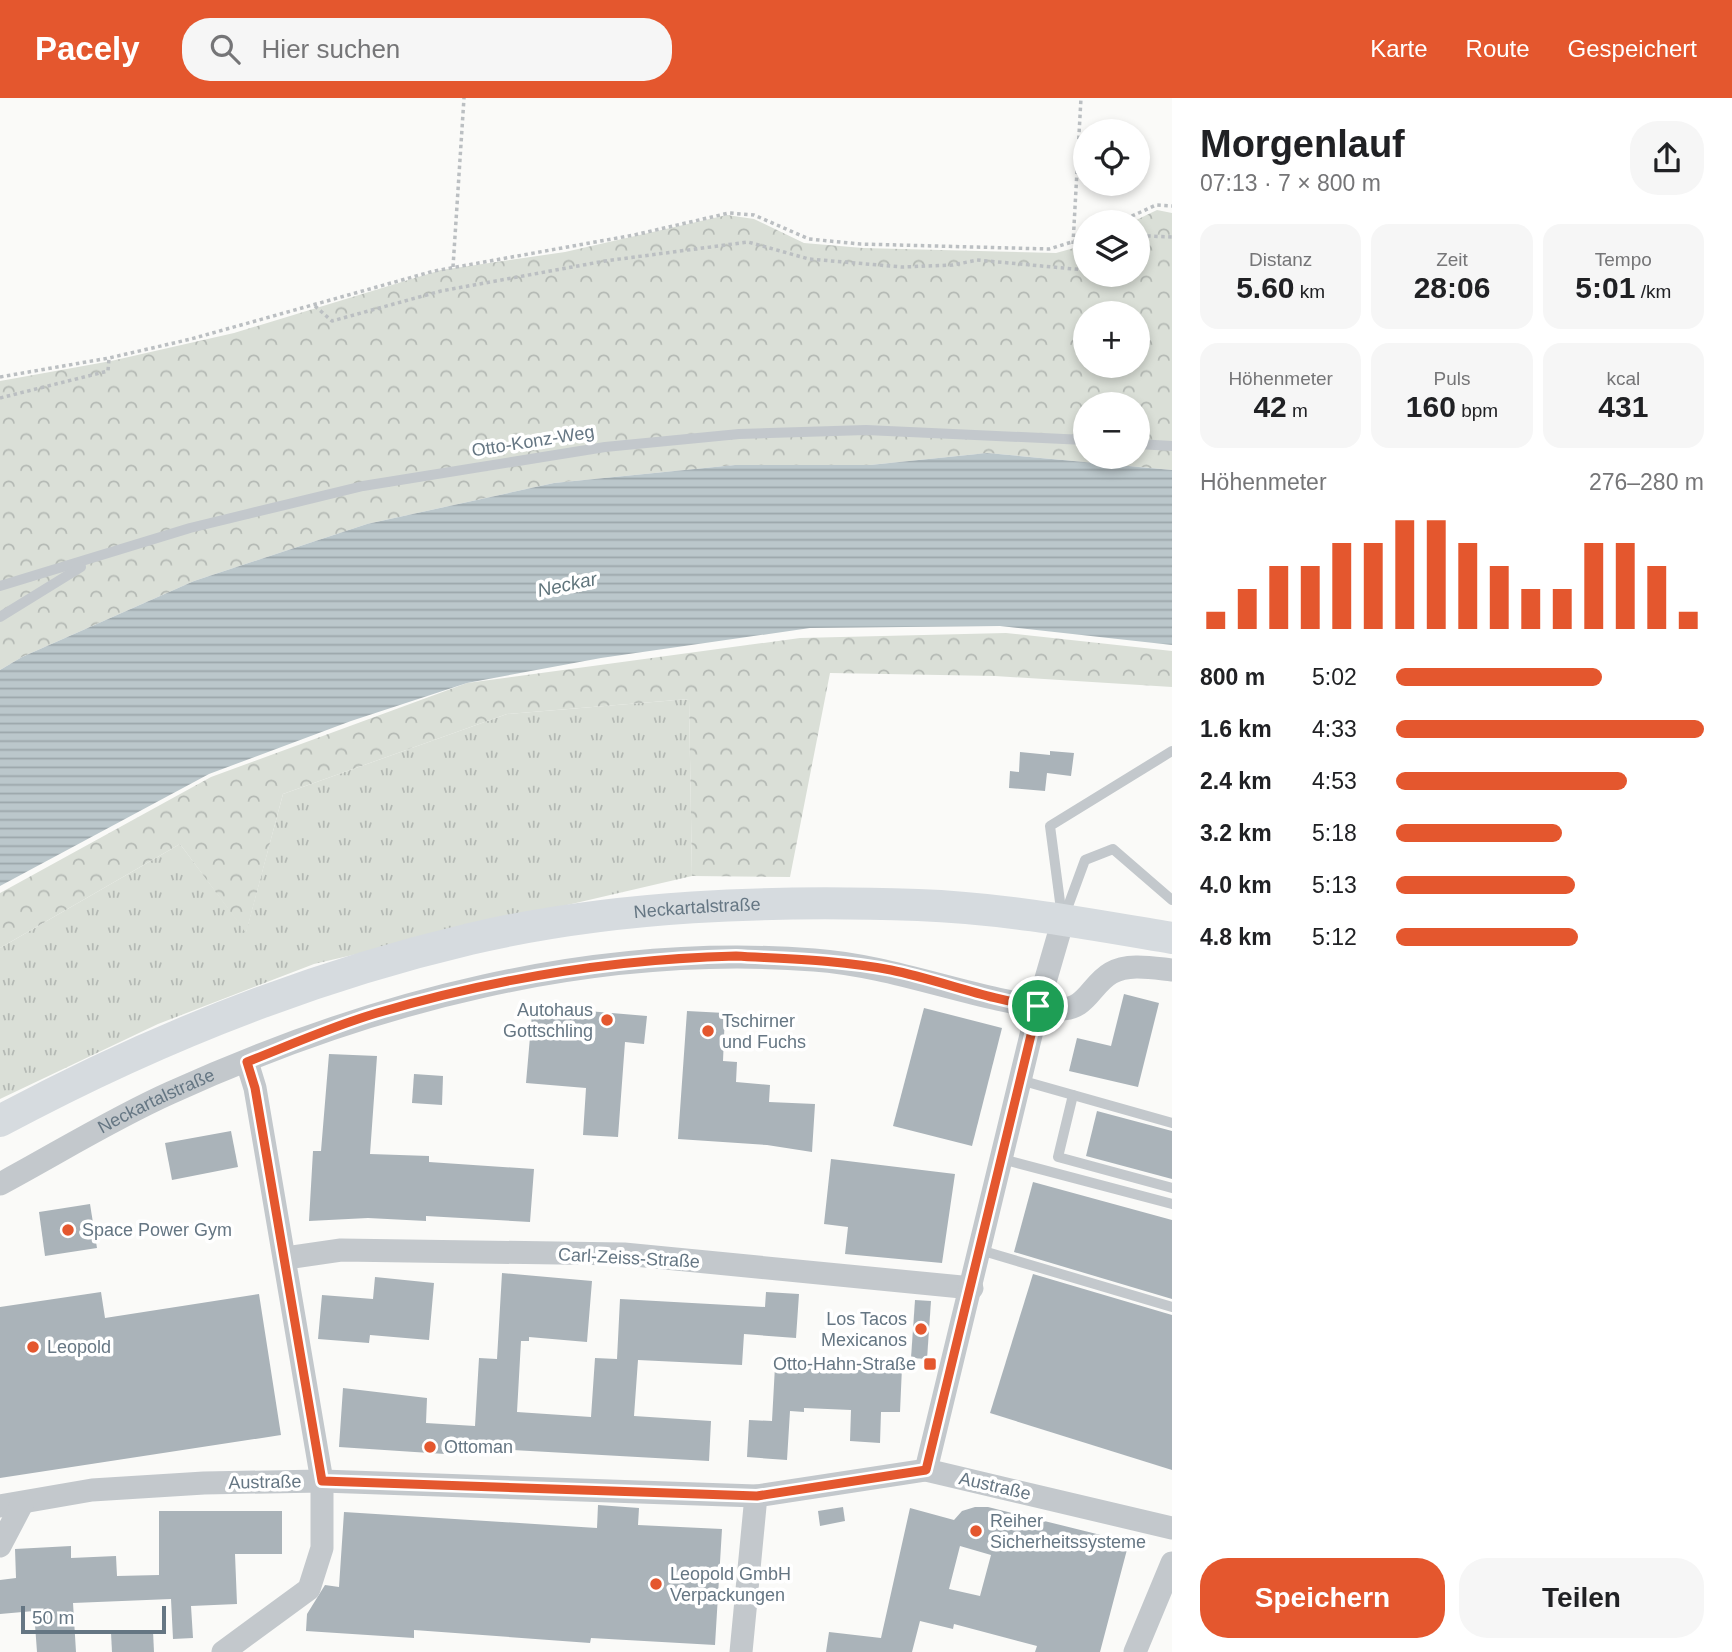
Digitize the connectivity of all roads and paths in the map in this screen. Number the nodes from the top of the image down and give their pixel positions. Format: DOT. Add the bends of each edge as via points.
graph roads {
  1 [pos="464,98"];
  2 [pos="1081,98"];
  3 [pos="1172,206"];
  4 [pos="1075,210"];
  5 [pos="1145,210"];
  6 [pos="1150,236"];
  7 [pos="1172,237"];
  8 [pos="1073,244"];
  9 [pos="453,267"];
  10 [pos="1073,270"];
  11 [pos="315,306"];
  12 [pos="109,358"];
  13 [pos="0,377"];
  14 [pos="0,398"];
  15 [pos="1073,439"];
  16 [pos="1150,445"];
  17 [pos="1172,446"];
  18 [pos="91,560"];
  19 [pos="0,586"];
  20 [pos="0,617"];
  21 [pos="1172,751"];
  22 [pos="1172,900"];
  23 [pos="1063,920"];
  24 [pos="1172,939"];
  25 [pos="1172,970"];
  26 [pos="1038,1006"];
  27 [pos="247,1062"];
  28 [pos="1020,1080"];
  29 [pos="1073,1095"];
  30 [pos="0,1121"];
  31 [pos="1172,1123"];
  32 [pos="1002,1159"];
  33 [pos="0,1184"];
  34 [pos="1172,1188"];
  35 [pos="1172,1204"];
  36 [pos="980,1250"];
  37 [pos="286,1258"];
  38 [pos="972,1288"];
  39 [pos="1172,1307"];
  40 [pos="926,1470"];
  41 [pos="322,1481"];
  42 [pos="757,1496"];
  43 [pos="11,1505"];
  44 [pos="1172,1528"];
  45 [pos="0,1546"];
  46 [pos="1172,1563"];
  47 [pos="223,1652"];
  48 [pos="741,1652"];
  49 [pos="1135,1652"];
  1 -- 9 [label="path"];
  2 -- 4 [label="path"];
  3 -- 5 [label="path"];
  6 -- 7 [label="path"];
  8 -- 9 [label="path" via="1049,249 860,244 809,239 754,215 729,213"];
  9 -- 11 [label="path"];
  10 -- 11 [label="path" via="977,260 902,267 809,259 748,242 455,288 332,321"];
  11 -- 12 [label="path"];
  12 -- 13 [label="path"];
  12 -- 14 [label="path" via="108,371"];
  15 -- 18 [label="lane, Otto-Konz-Weg" via="866,430 739,434 605,447 363,486 190,528"];
  16 -- 17 [label="lane"];
  18 -- 19 [label="lane, Otto-Konz-Weg"];
  18 -- 20 [label="lane"];
  21 -- 23 [label="lane" via="1050,826"];
  22 -- 23 [label="lane" via="1113,849 1085,860"];
  23 -- 24 [label="main road, Neckartalstraße"];
  23 -- 26 [label="street"];
  23 -- 30 [label="main road, Neckartalstraße" via="921,905 803,904 679,909 564,922 472,939 300,987 223,1016 88,1074"];
  25 -- 26 [label="street, Neckartalstraße" via="1131,967 1114,971 1072,1008"];
  26 -- 27 [label="street, Neckartalstraße" via="891,970 816,960 657,959 564,971 376,1013"];
  26 -- 28 [label="street"];
  27 -- 33 [label="street, Neckartalstraße" via="168,1093"];
  27 -- 37 [label="street"];
  28 -- 29 [label="lane"];
  28 -- 32 [label="street"];
  29 -- 31 [label="lane"];
  29 -- 34 [label="lane" via="1058,1157"];
  32 -- 35 [label="lane"];
  32 -- 36 [label="street"];
  36 -- 38 [label="street"];
  36 -- 39 [label="lane"];
  37 -- 38 [label="street, Carl-Zeiss-Straße" via="341,1250 624,1255"];
  37 -- 41 [label="street"];
  38 -- 40 [label="street"];
  40 -- 42 [label="street, Austraße"];
  40 -- 44 [label="street, Austraße"];
  41 -- 42 [label="street, Austraße"];
  41 -- 43 [label="street, Austraße" via="92,1490"];
  41 -- 47 [label="street" via="322,1548 309,1589"];
  42 -- 48 [label="street"];
  43 -- 45 [label="street, Austraße"];
  46 -- 49 [label="street"];
}
